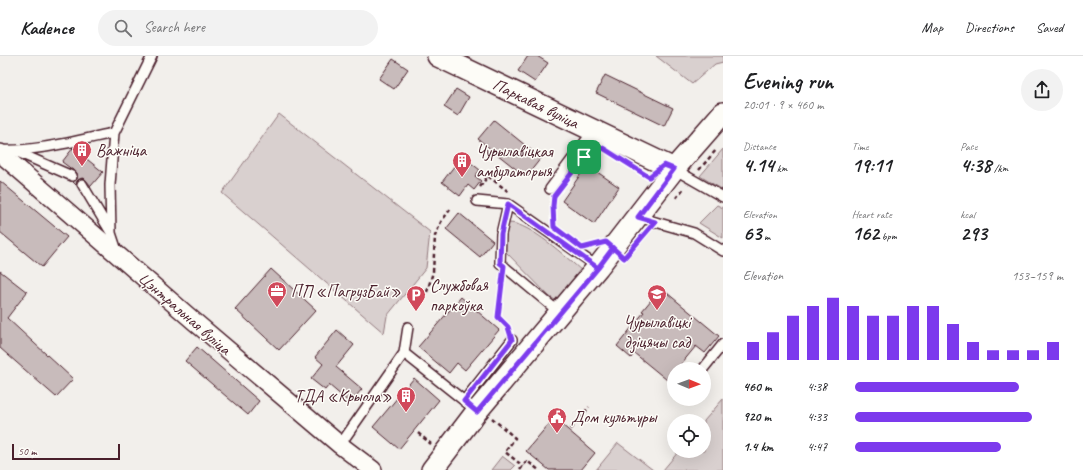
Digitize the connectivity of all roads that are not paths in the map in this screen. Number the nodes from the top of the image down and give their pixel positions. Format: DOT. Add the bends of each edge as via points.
graph roads {
  1 [pos="152,56"];
  2 [pos="447,58"];
  3 [pos="723,113"];
  4 [pos="593,131"];
  5 [pos="114,133"];
  6 [pos="5,151"];
  7 [pos="683,174"];
  8 [pos="72,176"];
  9 [pos="82,184"];
  10 [pos="552,192"];
  11 [pos="723,197"];
  12 [pos="477,201"];
  13 [pos="508,204"];
  14 [pos="638,217"];
  15 [pos="111,233"];
  16 [pos="723,251"];
  17 [pos="118,254"];
  18 [pos="598,268"];
  19 [pos="560,313"];
  20 [pos="408,327"];
  21 [pos="512,340"];
  22 [pos="723,344"];
  23 [pos="404,353"];
  24 [pos="709,362"];
  25 [pos="476,409"];
  26 [pos="340,445"];
  27 [pos="373,470"];
  28 [pos="432,470"];
  1 -- 5 [label="lane"];
  2 -- 4 [label="street, Паркавая вуліца"];
  3 -- 7 [label="street"];
  4 -- 7 [label="street, Паркавая вуліца"];
  4 -- 10 [label="lane"];
  5 -- 6 [label="lane"];
  5 -- 15 [label="lane" via="110,185"];
  6 -- 8 [label="lane"];
  6 -- 17 [label="street, Цэнтральная вуліца"];
  7 -- 11 [label="lane"];
  7 -- 14 [label="street"];
  9 -- 15 [label="lane"];
  12 -- 13 [label="lane"];
  13 -- 18 [label="lane"];
  13 -- 19 [label="lane" via="501,234 500,263"];
  14 -- 16 [label="lane" via="694,233"];
  14 -- 18 [label="street"];
  15 -- 17 [label="lane"];
  17 -- 26 [label="street, Цэнтральная вуліца"];
  18 -- 19 [label="street"];
  19 -- 25 [label="street"];
  20 -- 23 [label="lane"];
  21 -- 25 [label="lane"];
  22 -- 24 [label="lane"];
  23 -- 25 [label="lane"];
  23 -- 26 [label="lane"];
  25 -- 28 [label="street"];
  26 -- 27 [label="street, Цэнтральная вуліца"];
}
